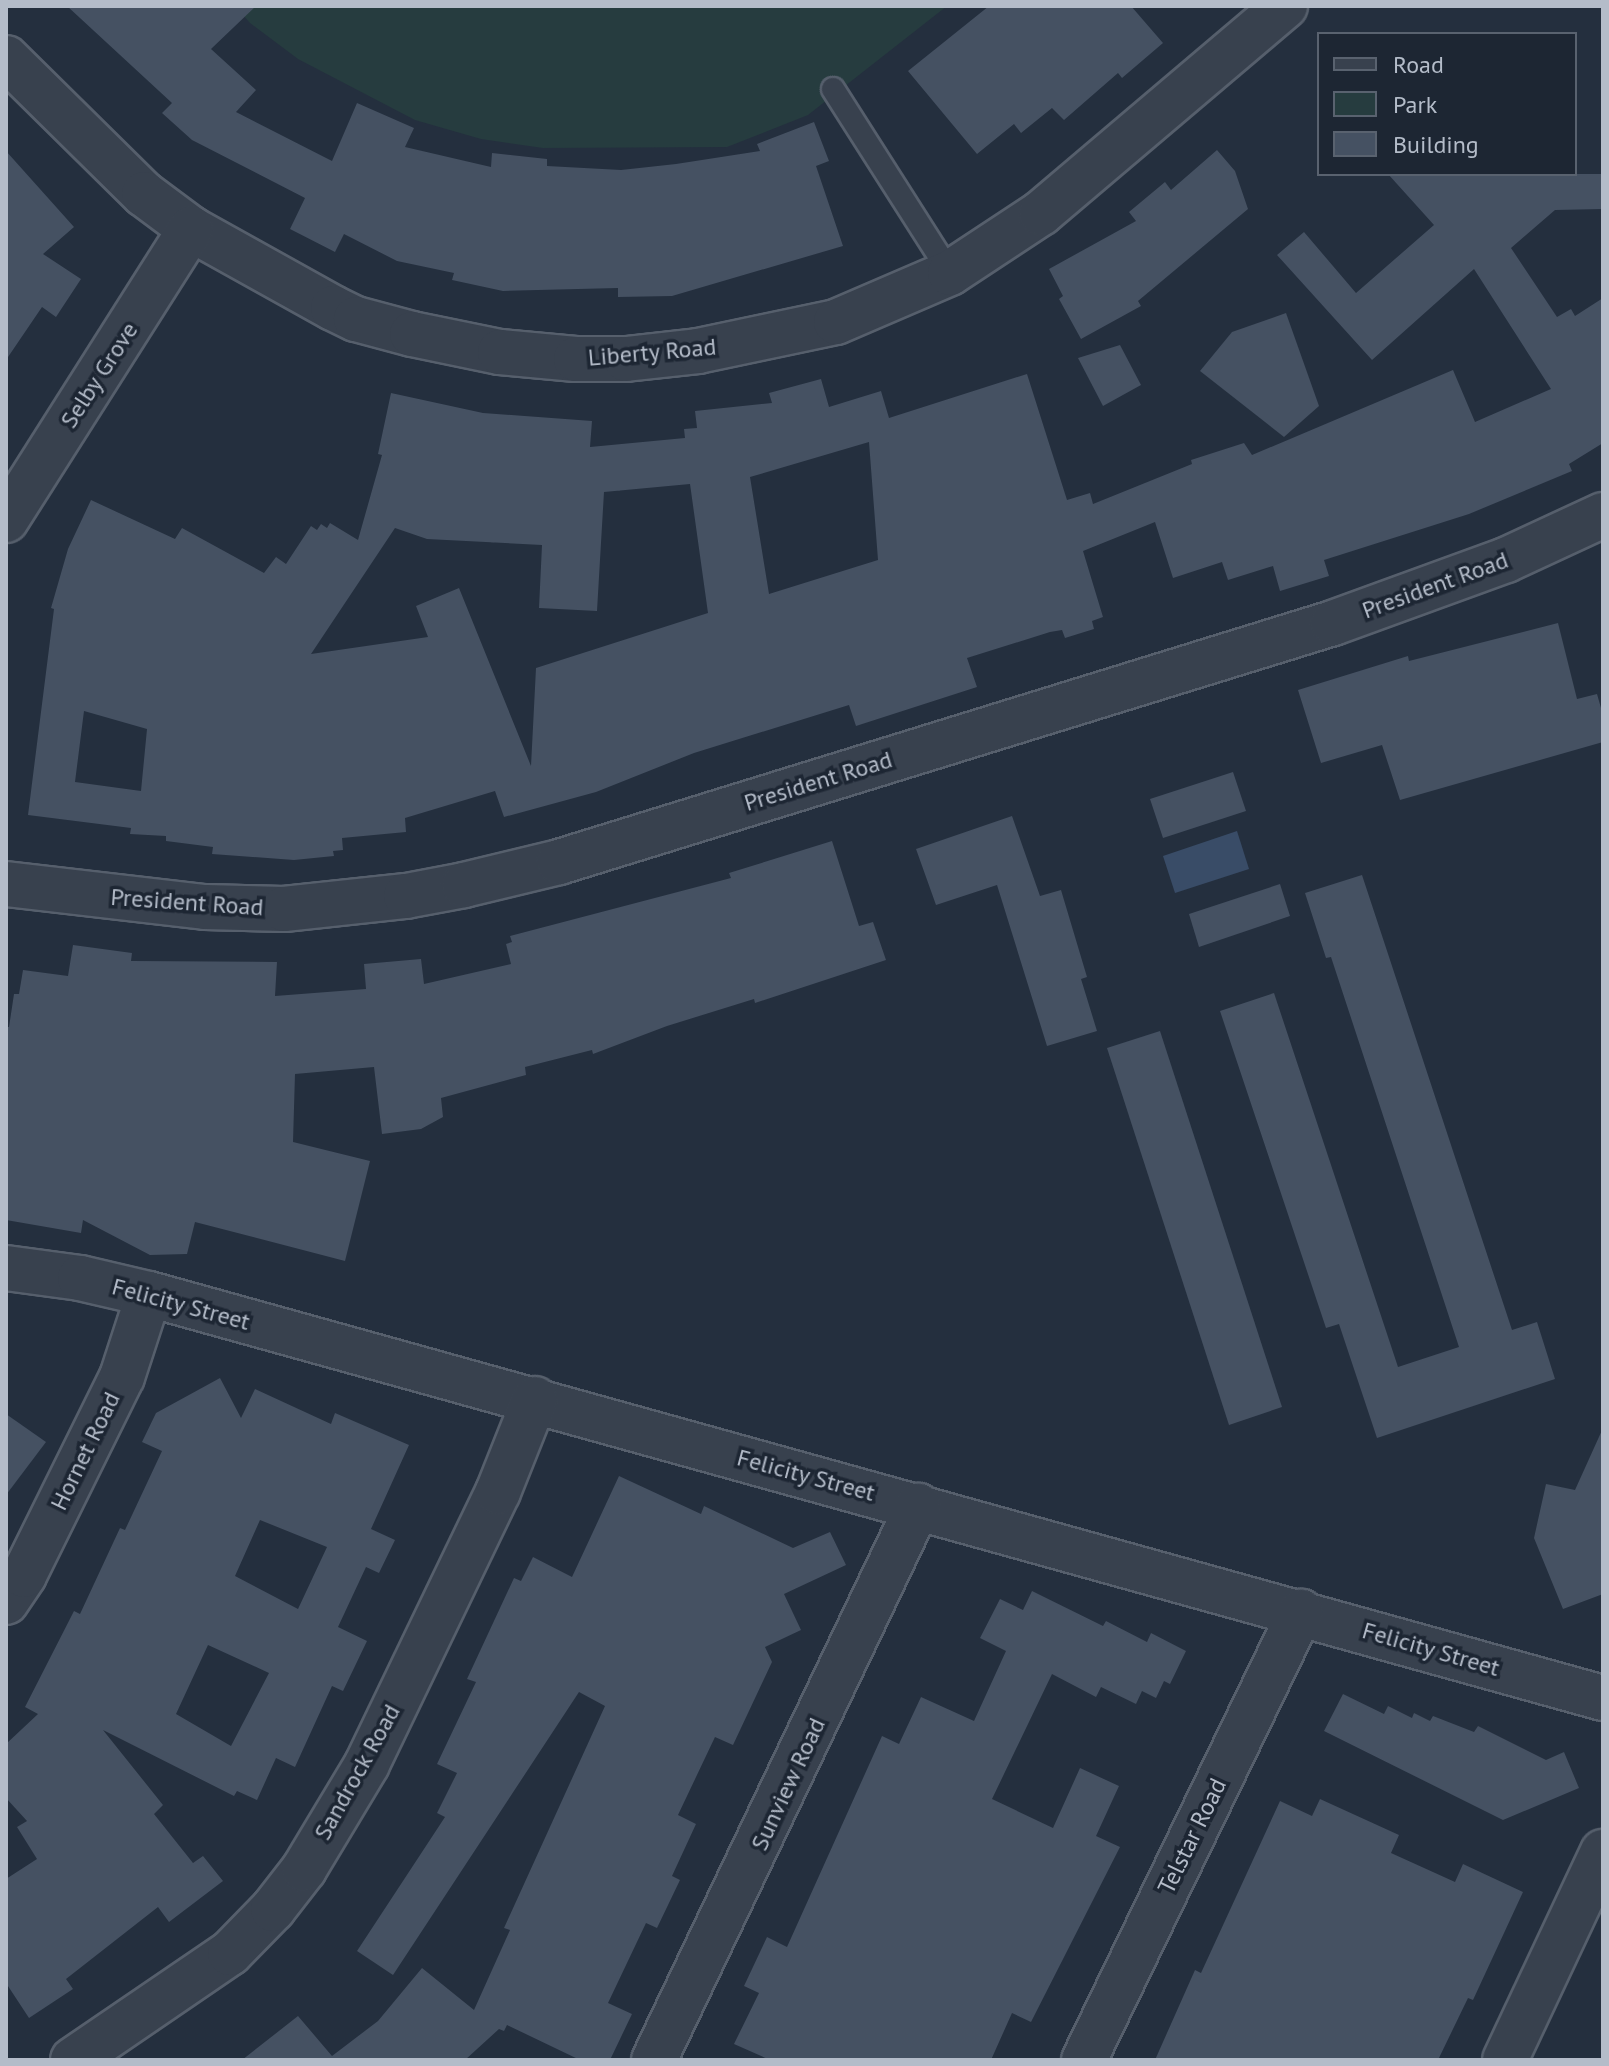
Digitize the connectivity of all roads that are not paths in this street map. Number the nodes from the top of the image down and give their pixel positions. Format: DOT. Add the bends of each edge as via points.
graph roads {
  1 [pos="1285,6"];
  2 [pos="6,58"];
  3 [pos="833,89"];
  4 [pos="191,229"];
  5 [pos="950,273"];
  6 [pos="1603,515"];
  7 [pos="6,520"];
  8 [pos="6,884"];
  9 [pos="6,1268"];
  10 [pos="149,1294"];
  11 [pos="535,1399"];
  12 [pos="918,1506"];
  13 [pos="6,1602"];
  14 [pos="1301,1612"];
  15 [pos="1603,1698"];
  16 [pos="1603,1852"];
  17 [pos="73,2060"];
  18 [pos="654,2060"];
  19 [pos="1084,2060"];
  20 [pos="1505,2060"];
  1 -- 5 [label="street, Liberty Road" via="1041,213"];
  2 -- 4 [label="street, Liberty Road" via="144,194"];
  3 -- 5 [label="lane"];
  4 -- 5 [label="street, Liberty Road" via="356,319 500,352 576,359 698,351 773,337 836,322"];
  4 -- 7 [label="street, Selby Grove"];
  6 -- 8 [label="street, President Road" via="1506,560 1333,623 559,862 464,885 284,909 205,907"];
  9 -- 10 [label="street, Felicity Street"];
  10 -- 11 [label="street, Felicity Street"];
  10 -- 13 [label="street, Hornet Road" via="122,1377"];
  11 -- 12 [label="street, Felicity Street"];
  11 -- 17 [label="street, Sandrock Road" via="498,1492 367,1764 304,1869 230,1953"];
  12 -- 14 [label="street, Felicity Street"];
  12 -- 18 [label="street, Sunview Road"];
  14 -- 15 [label="street, Felicity Street"];
  14 -- 19 [label="street, Telstar Road"];
  16 -- 20 [label="street"];
}
